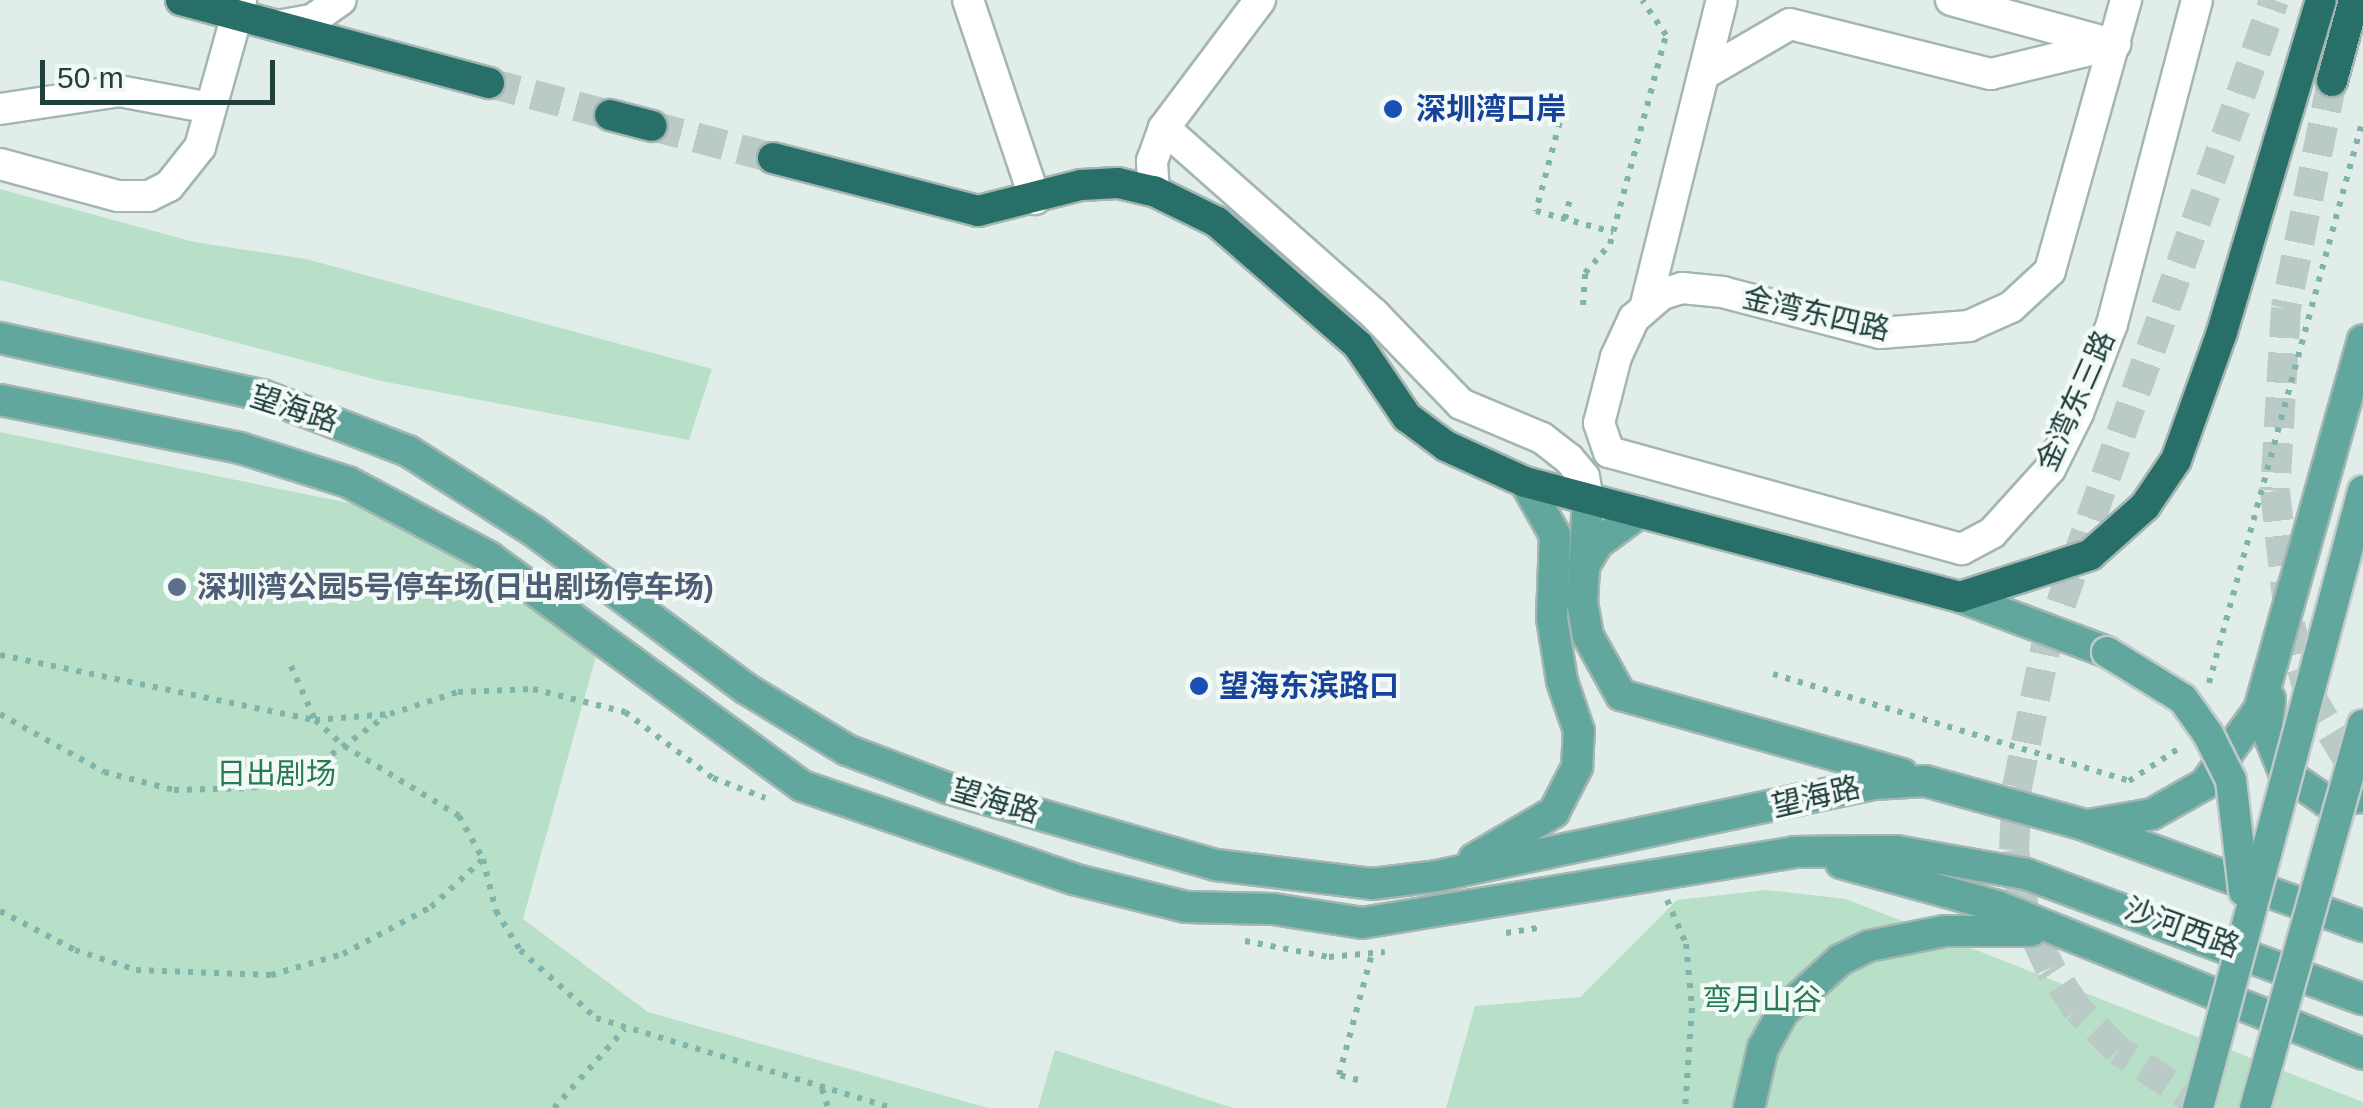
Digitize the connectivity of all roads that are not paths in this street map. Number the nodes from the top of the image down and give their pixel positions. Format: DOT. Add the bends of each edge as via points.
graph roads {
  1 [pos="341,0"];
  2 [pos="968,0"];
  3 [pos="1260,0"];
  4 [pos="1722,0"];
  5 [pos="1951,0"];
  6 [pos="2126,0"];
  7 [pos="2174,0"];
  8 [pos="2197,0"];
  9 [pos="2321,0"];
  10 [pos="2354,0"];
  11 [pos="196,2"];
  12 [pos="238,8"];
  13 [pos="278,26"];
  14 [pos="2188,34"];
  15 [pos="2115,44"];
  16 [pos="1704,74"];
  17 [pos="2332,81"];
  18 [pos="489,82"];
  19 [pos="210,108"];
  20 [pos="0,109"];
  21 [pos="610,115"];
  22 [pos="652,126"];
  23 [pos="1164,128"];
  24 [pos="773,158"];
  25 [pos="0,164"];
  26 [pos="1154,191"];
  27 [pos="1035,199"];
  28 [pos="1646,304"];
  29 [pos="0,338"];
  30 [pos="2363,340"];
  31 [pos="0,400"];
  32 [pos="1599,422"];
  33 [pos="1542,438"];
  34 [pos="1526,482"];
  35 [pos="2363,491"];
  36 [pos="1588,499"];
  37 [pos="1640,512"];
  38 [pos="1583,569"];
  39 [pos="1960,597"];
  40 [pos="2271,681"];
  41 [pos="2363,725"];
  42 [pos="1925,780"];
  43 [pos="2363,797"];
  44 [pos="2081,824"];
  45 [pos="1794,852"];
  46 [pos="1997,866"];
  47 [pos="1437,876"];
  48 [pos="2363,926"];
  49 [pos="2085,942"];
  50 [pos="2237,950"];
  51 [pos="2363,999"];
  52 [pos="2363,1054"];
  53 [pos="1749,1108"];
  54 [pos="2198,1108"];
  55 [pos="2255,1108"];
  1 -- 13 [label="street" via="312,20"];
  2 -- 27 [label="street"];
  3 -- 23 [label="street"];
  4 -- 16 [label="street"];
  5 -- 15 [label="street"];
  6 -- 15 [label="street, 金湾东四路"];
  7 -- 14 [label="street"];
  8 -- 14 [label="street, 金湾东三路"];
  9 -- 39 [label="highway" via="2222,332 2176,460 2145,506 2090,555"];
  10 -- 17 [label="highway"];
  11 -- 12 [label="highway"];
  12 -- 13 [label="highway"];
  12 -- 19 [label="street"];
  13 -- 18 [label="highway"];
  14 -- 32 [label="street, 金湾东三路" via="2112,324 2078,414 2050,470 1992,533 1962,549 1610,452 1599,438"];
  15 -- 16 [label="street" via="1990,74 1790,24"];
  15 -- 28 [label="street, 金湾东四路" via="2050,271 2012,307 1969,326 1926,334 1880,333 1701,288 1682,288"];
  16 -- 28 [label="street"];
  19 -- 20 [label="street" via="119,91"];
  19 -- 25 [label="street" via="187,169 149,196 118,196"];
  21 -- 22 [label="highway"];
  23 -- 26 [label="street" via="1152,160"];
  23 -- 33 [label="street" via="1360,301 1461,404"];
  24 -- 27 [label="highway" via="978,211"];
  26 -- 27 [label="highway" via="1118,183 1080,185"];
  26 -- 34 [label="highway" via="1217,222 1358,345 1407,417 1446,446"];
  28 -- 32 [label="street" via="1624,335"];
  29 -- 47 [label="main road, 望海路" via="262,395 408,451 535,532 745,688 847,750 947,788 1216,865 1372,884"];
  30 -- 40 [label="main road"];
  31 -- 45 [label="main road, 望海路" via="240,448 348,482 488,557 802,786 942,839 1092,884 1186,907 1273,909 1362,923"];
  32 -- 33 [label="street" via="1569,439"];
  33 -- 36 [label="street" via="1584,477"];
  34 -- 36 [label="highway"];
  34 -- 47 [label="main road" via="1555,535 1552,618 1562,682 1579,731 1578,767 1554,812 1512,841"];
  35 -- 50 [label="main road, bridge"];
  36 -- 37 [label="highway"];
  36 -- 38 [label="main road"];
  37 -- 38 [label="main road" via="1598,543"];
  37 -- 39 [label="highway"];
  38 -- 42 [label="main road" via="1588,636 1621,695"];
  39 -- 50 [label="main road, bridge" via="2107,652 2182,699 2232,780 2244,888"];
  40 -- 43 [label="main road" via="2267,730 2284,772 2326,800"];
  40 -- 44 [label="main road" via="2244,737 2205,784 2152,814"];
  41 -- 55 [label="main road, bridge"];
  42 -- 44 [label="main road, 望海路"];
  42 -- 47 [label="main road, 望海路" via="1874,784"];
  44 -- 48 [label="main road"];
  45 -- 46 [label="main road, 望海路" via="1896,851"];
  45 -- 49 [label="main road" via="1947,889"];
  46 -- 51 [label="main road, 沙河西路" via="2200,934"];
  49 -- 52 [label="main road"];
  49 -- 53 [label="main road" via="1982,927 1901,938 1840,960 1783,1012 1763,1048"];
  50 -- 54 [label="main road, bridge"];
}
